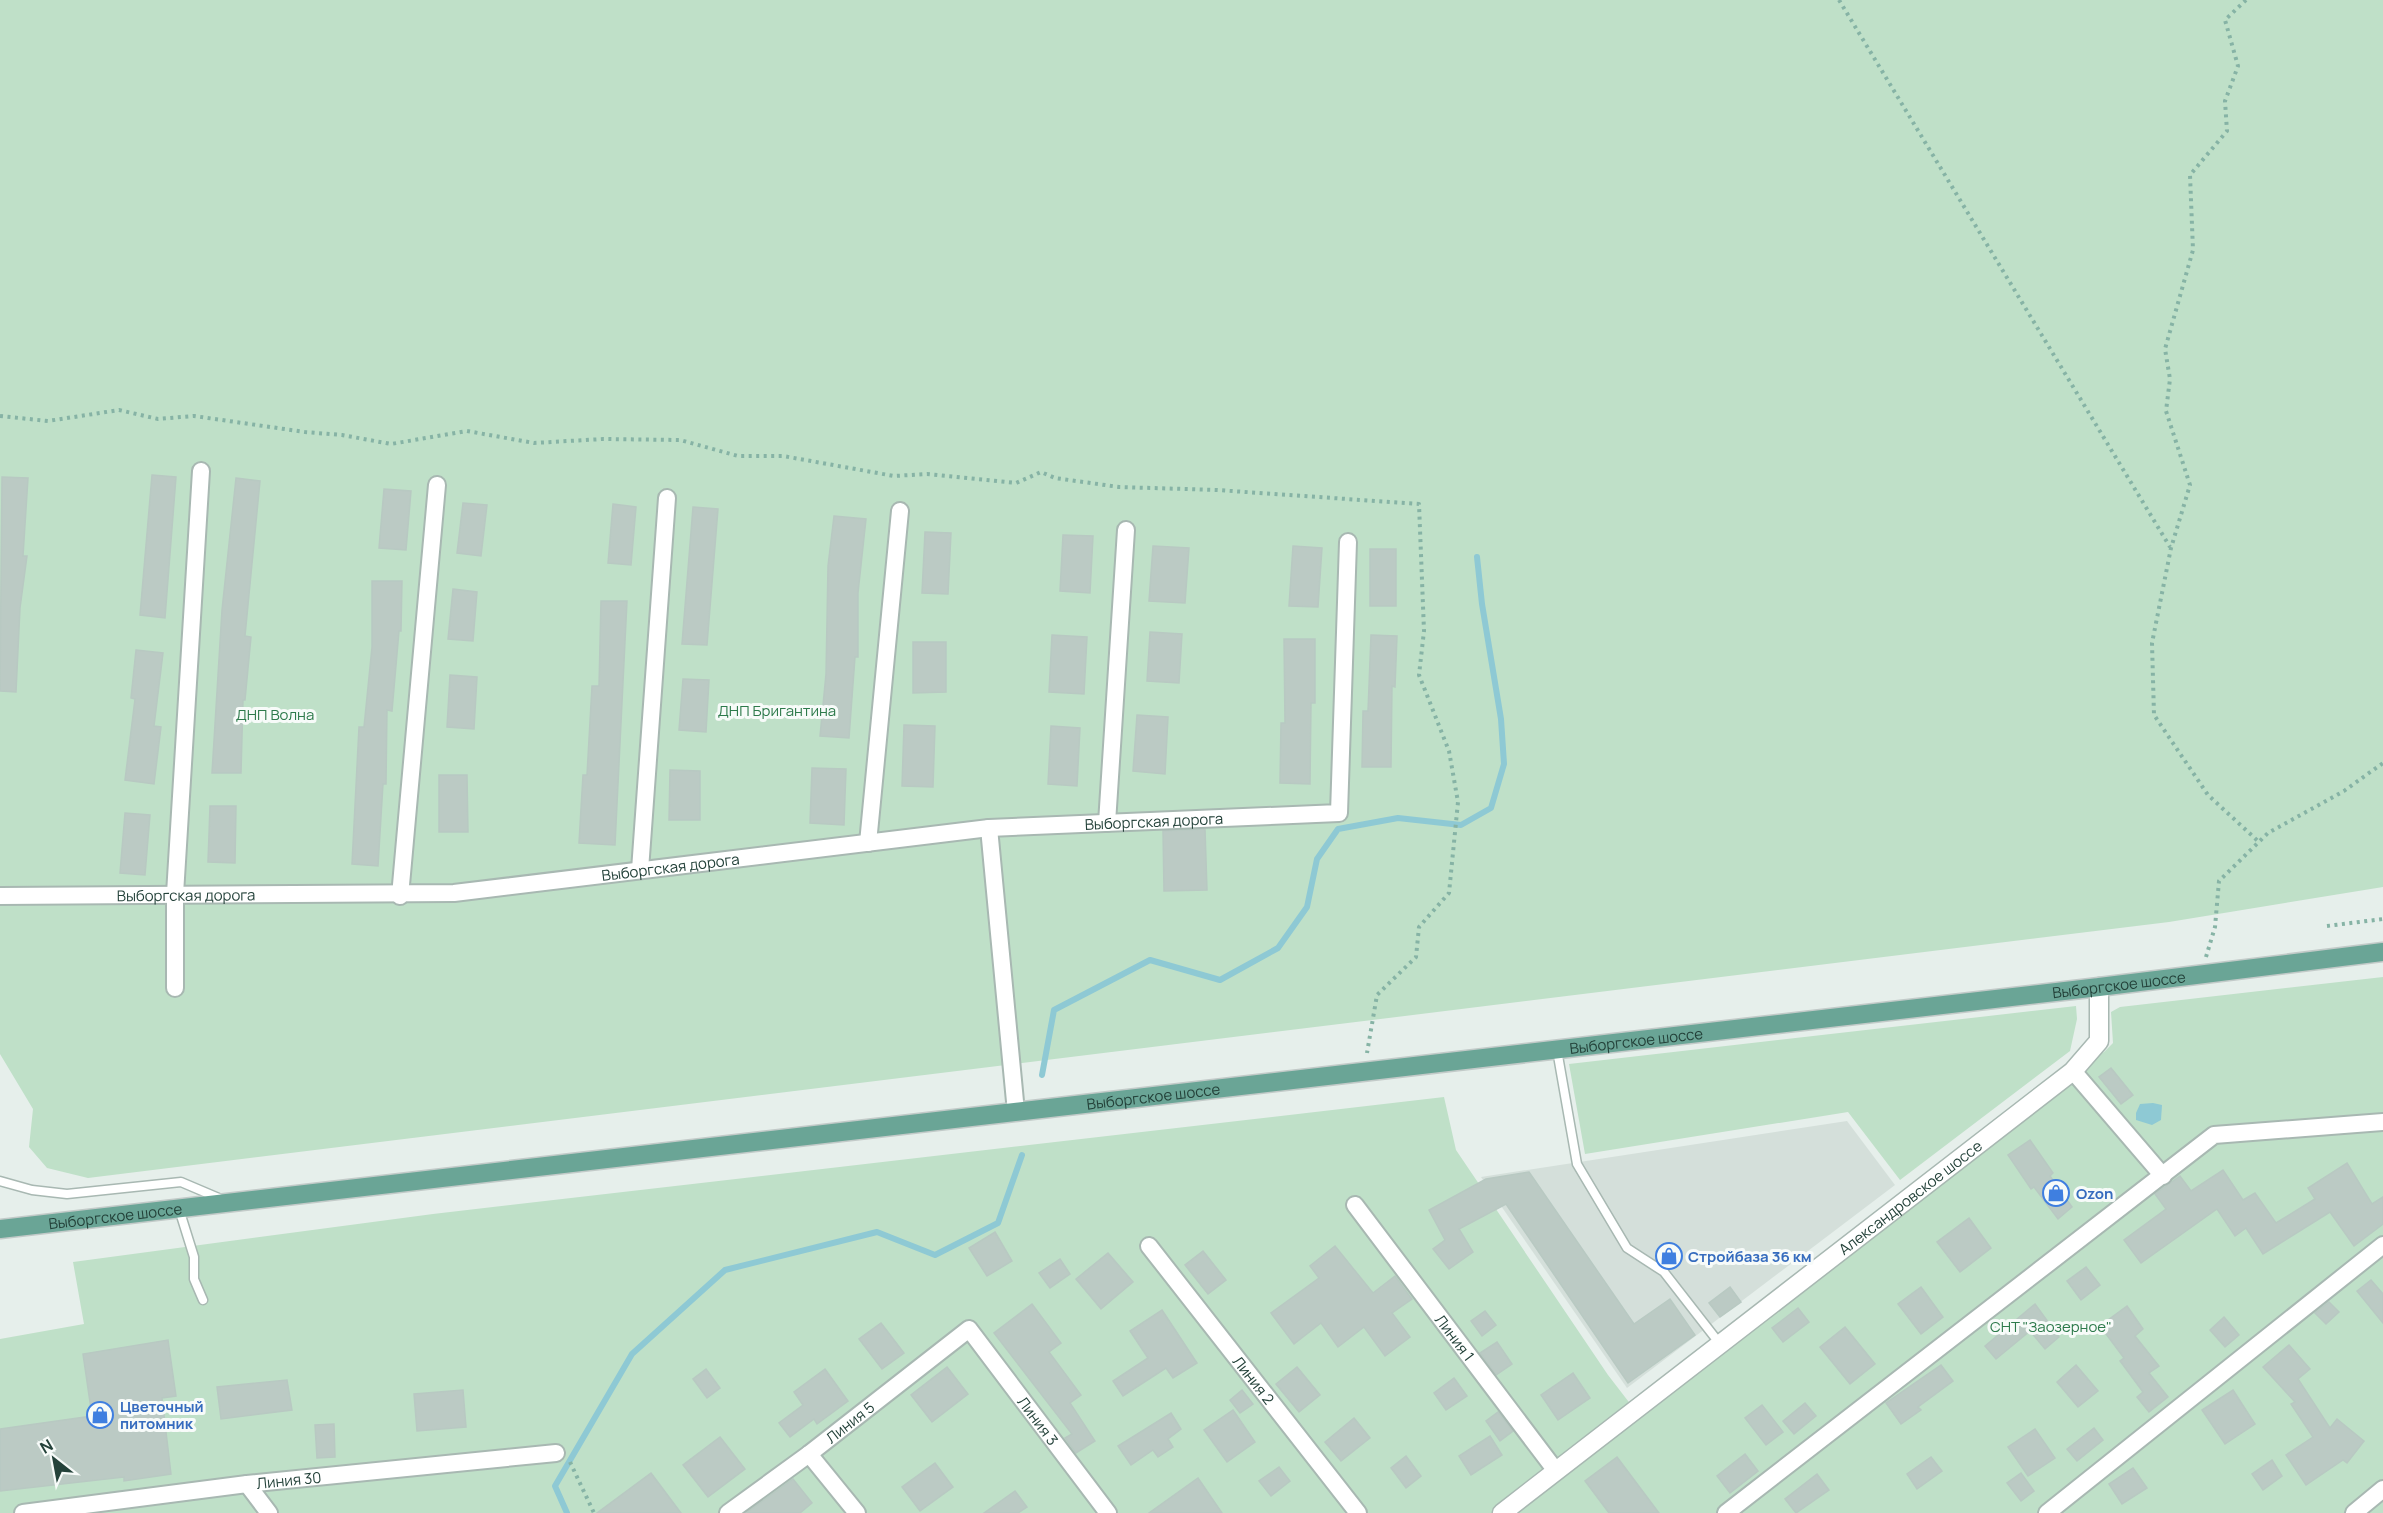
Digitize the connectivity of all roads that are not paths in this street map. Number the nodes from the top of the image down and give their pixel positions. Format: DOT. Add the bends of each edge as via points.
graph roads {
  1 [pos="201,471"];
  2 [pos="437,485"];
  3 [pos="667,498"];
  4 [pos="900,512"];
  5 [pos="1126,530"];
  6 [pos="1348,542"];
  7 [pos="1107,823"];
  8 [pos="989,828"];
  9 [pos="868,843"];
  10 [pos="640,870"];
  11 [pos="175,894"];
  12 [pos="0,896"];
  13 [pos="400,896"];
  14 [pos="2383,952"];
  15 [pos="2099,987"];
  16 [pos="175,988"];
  17 [pos="1557,1050"];
  18 [pos="2073,1071"];
  19 [pos="1016,1112"];
  20 [pos="2383,1122"];
  21 [pos="2163,1176"];
  22 [pos="0,1181"];
  23 [pos="230,1202"];
  24 [pos="1355,1206"];
  25 [pos="179,1208"];
  26 [pos="0,1229"];
  27 [pos="2383,1245"];
  28 [pos="1149,1246"];
  29 [pos="203,1300"];
  30 [pos="969,1329"];
  31 [pos="1720,1344"];
  32 [pos="556,1453"];
  33 [pos="809,1454"];
  34 [pos="1556,1471"];
  35 [pos="248,1484"];
  36 [pos="2383,1489"];
  37 [pos="23,1513"];
  38 [pos="269,1513"];
  39 [pos="728,1513"];
  40 [pos="857,1513"];
  41 [pos="1108,1513"];
  42 [pos="1358,1513"];
  43 [pos="1502,1513"];
  44 [pos="1726,1513"];
  45 [pos="2047,1513"];
  46 [pos="2354,1513"];
  1 -- 11 [label="street"];
  2 -- 13 [label="street"];
  3 -- 10 [label="street"];
  4 -- 9 [label="street"];
  5 -- 7 [label="street"];
  6 -- 7 [label="street, Выборгская дорога" via="1338,813"];
  7 -- 8 [label="street, Выборгская дорога"];
  8 -- 9 [label="street, Выборгская дорога"];
  8 -- 19 [label="street"];
  9 -- 10 [label="street, Выборгская дорога"];
  10 -- 13 [label="street, Выборгская дорога"];
  11 -- 12 [label="street, Выборгская дорога"];
  11 -- 13 [label="street, Выборгская дорога"];
  11 -- 16 [label="street"];
  14 -- 15 [label="main road, Выборгское шоссе"];
  15 -- 17 [label="main road, Выборгское шоссе"];
  15 -- 18 [label="street, Александровское шоссе" via="2099,1041"];
  17 -- 19 [label="main road, Выборгское шоссе"];
  17 -- 31 [label="lane" via="1577,1164 1627,1248 1664,1272"];
  18 -- 21 [label="street"];
  18 -- 31 [label="street, Александровское шоссе"];
  19 -- 23 [label="main road, Выборгское шоссе"];
  20 -- 21 [label="street" via="2214,1135"];
  21 -- 44 [label="street"];
  22 -- 23 [label="lane" via="67,1194 181,1182"];
  23 -- 25 [label="main road, Выборгское шоссе"];
  24 -- 34 [label="street, Линия 1"];
  25 -- 26 [label="main road, Выборгское шоссе"];
  25 -- 29 [label="lane" via="194,1257 194,1279"];
  27 -- 45 [label="street"];
  28 -- 42 [label="street, Линия 2"];
  30 -- 33 [label="street, Линия 5"];
  30 -- 41 [label="street, Линия 3"];
  31 -- 34 [label="street, Александровское шоссе"];
  32 -- 35 [label="street, Линия 30"];
  33 -- 39 [label="street, Линия 5"];
  33 -- 40 [label="street"];
  34 -- 43 [label="street, Александровское шоссе"];
  35 -- 37 [label="street, Линия 30"];
  35 -- 38 [label="street"];
  36 -- 46 [label="street"];
}
